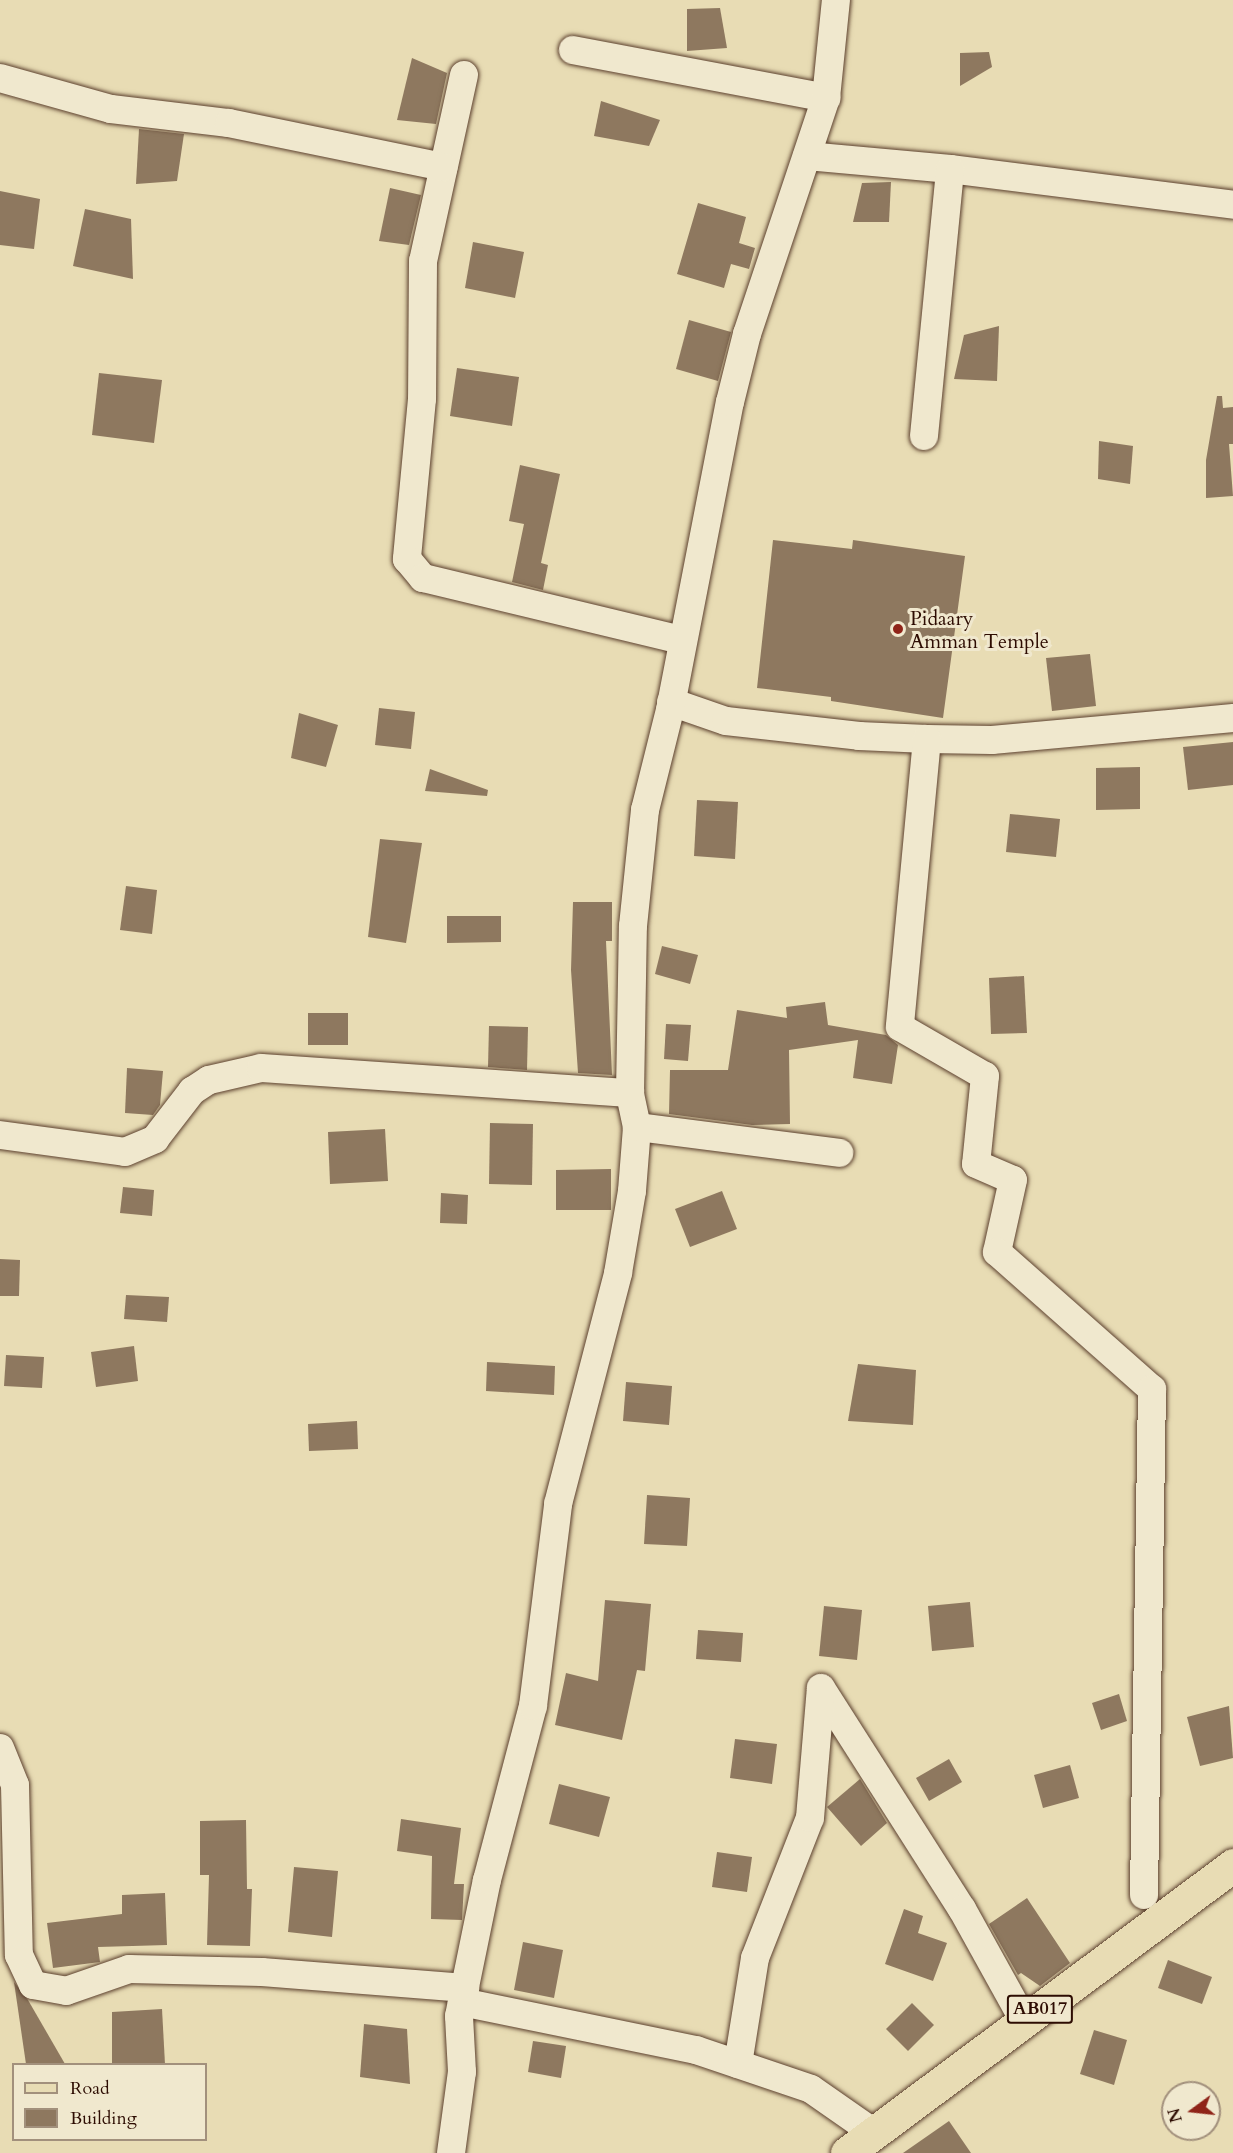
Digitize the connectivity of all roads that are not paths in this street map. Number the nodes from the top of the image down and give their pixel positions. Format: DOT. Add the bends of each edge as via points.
graph roads {
  1 [pos="836,0"];
  2 [pos="573,50"];
  3 [pos="464,75"];
  4 [pos="0,78"];
  5 [pos="826,98"];
  6 [pos="807,156"];
  7 [pos="444,167"];
  8 [pos="950,169"];
  9 [pos="1233,205"];
  10 [pos="924,436"];
  11 [pos="681,640"];
  12 [pos="671,702"];
  13 [pos="1233,718"];
  14 [pos="927,739"];
  15 [pos="630,1093"];
  16 [pos="637,1127"];
  17 [pos="0,1135"];
  18 [pos="839,1153"];
  19 [pos="0,1748"];
  20 [pos="1233,1864"];
  21 [pos="1144,1895"];
  22 [pos="464,1995"];
  23 [pos="1024,2021"];
  24 [pos="738,2064"];
  25 [pos="874,2133"];
  26 [pos="451,2153"];
  27 [pos="847,2153"];
  1 -- 5 [label="street"];
  2 -- 5 [label="street"];
  3 -- 7 [label="street"];
  4 -- 7 [label="street" via="111,109 229,123"];
  5 -- 6 [label="street"];
  6 -- 8 [label="street"];
  6 -- 11 [label="street" via="744,345"];
  7 -- 11 [label="street" via="423,261 423,399 407,559 423,578"];
  8 -- 9 [label="street"];
  8 -- 10 [label="street"];
  11 -- 12 [label="street"];
  12 -- 14 [label="street" via="726,721 859,736"];
  12 -- 15 [label="street" via="645,810 633,926"];
  13 -- 14 [label="street" via="992,740"];
  14 -- 21 [label="street" via="900,1026 985,1076 976,1164 1013,1180 997,1252 1152,1389"];
  15 -- 16 [label="street"];
  15 -- 17 [label="street" via="261,1068 209,1080 192,1091 155,1139 125,1152"];
  16 -- 18 [label="street"];
  16 -- 22 [label="street" via="632,1191 618,1273 558,1504 533,1706 488,1880"];
  19 -- 22 [label="street" via="15,1785 19,1955 33,1985 66,1991 129,1969 262,1972"];
  20 -- 23 [label="main road, AB017"];
  22 -- 24 [label="street" via="696,2050"];
  22 -- 26 [label="street" via="462,2072"];
  23 -- 24 [label="street" via="962,1910 821,1688 810,1818 755,1958"];
  23 -- 25 [label="main road, AB017"];
  24 -- 25 [label="street" via="811,2090"];
  25 -- 27 [label="main road, AB017"];
}
